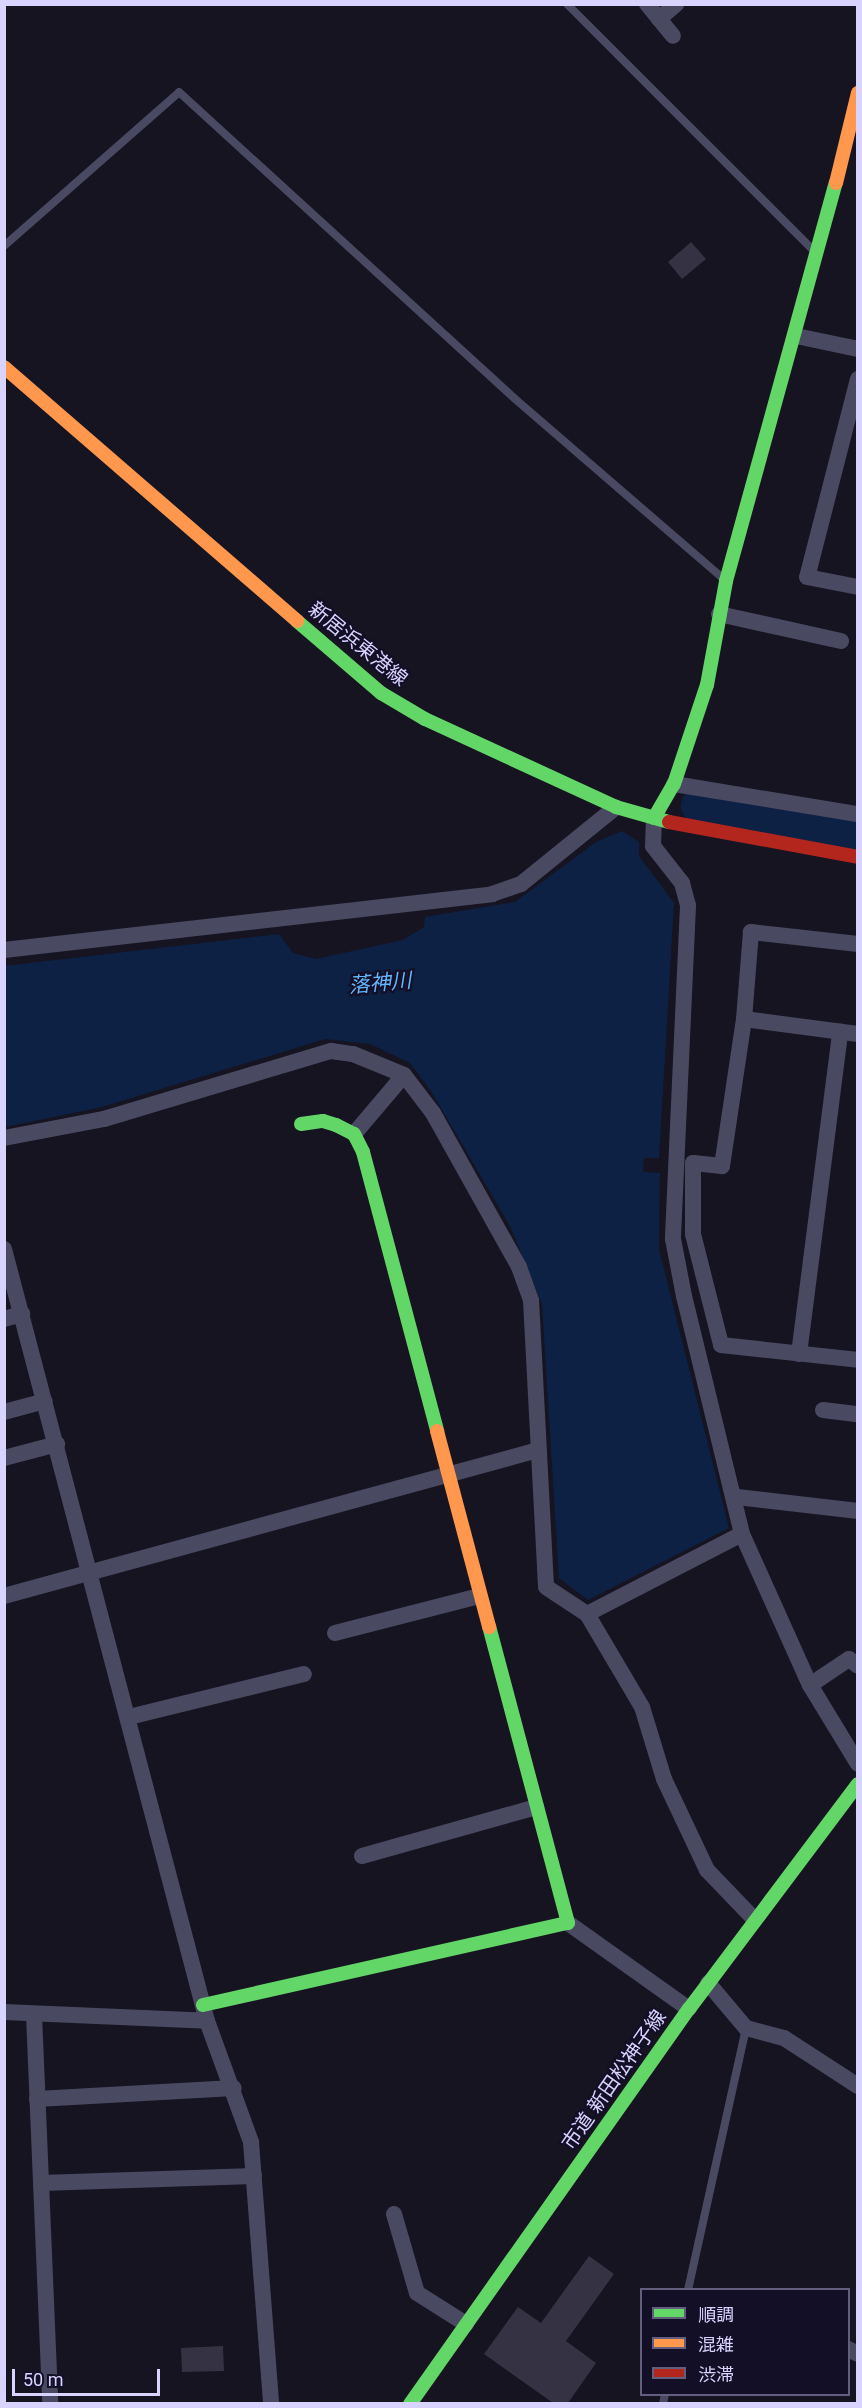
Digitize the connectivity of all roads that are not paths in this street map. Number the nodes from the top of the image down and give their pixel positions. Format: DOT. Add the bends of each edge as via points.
graph roads {
  1 [pos="567,4"];
  2 [pos="647,4"];
  3 [pos="676,4"];
  4 [pos="659,19"];
  5 [pos="673,36"];
  6 [pos="858,93"];
  7 [pos="850,155"];
  8 [pos="4,246"];
  9 [pos="818,255"];
  10 [pos="796,336"];
  11 [pos="858,348"];
  12 [pos="4,367"];
  13 [pos="858,379"];
  14 [pos="726,581"];
  15 [pos="858,587"];
  16 [pos="719,614"];
  17 [pos="841,641"];
  18 [pos="674,784"];
  19 [pos="616,807"];
  20 [pos="858,814"];
  21 [pos="654,818"];
  22 [pos="858,857"];
  23 [pos="858,944"];
  24 [pos="4,950"];
  25 [pos="744,1019"];
  26 [pos="840,1032"];
  27 [pos="858,1034"];
  28 [pos="404,1075"];
  29 [pos="301,1124"];
  30 [pos="354,1134"];
  31 [pos="4,1138"];
  32 [pos="4,1249"];
  33 [pos="22,1314"];
  34 [pos="4,1319"];
  35 [pos="798,1354"];
  36 [pos="858,1360"];
  37 [pos="45,1401"];
  38 [pos="823,1410"];
  39 [pos="4,1412"];
  40 [pos="858,1414"];
  41 [pos="57,1444"];
  42 [pos="538,1450"];
  43 [pos="4,1458"];
  44 [pos="447,1478"];
  45 [pos="736,1497"];
  46 [pos="858,1511"];
  47 [pos="742,1534"];
  48 [pos="92,1573"];
  49 [pos="4,1596"];
  50 [pos="479,1596"];
  51 [pos="587,1614"];
  52 [pos="335,1633"];
  53 [pos="858,1666"];
  54 [pos="304,1674"];
  55 [pos="810,1685"];
  56 [pos="129,1717"];
  57 [pos="858,1764"];
  58 [pos="858,1784"];
  59 [pos="536,1807"];
  60 [pos="362,1856"];
  61 [pos="755,1920"];
  62 [pos="568,1923"];
  63 [pos="708,1983"];
  64 [pos="203,2005"];
  65 [pos="689,2008"];
  66 [pos="4,2012"];
  67 [pos="34,2014"];
  68 [pos="207,2021"];
  69 [pos="746,2028"];
  70 [pos="858,2086"];
  71 [pos="234,2088"];
  72 [pos="38,2100"];
  73 [pos="254,2176"];
  74 [pos="41,2183"];
  75 [pos="394,2214"];
  76 [pos="688,2288"];
  77 [pos="466,2324"];
  78 [pos="50,2403"];
  79 [pos="271,2403"];
  80 [pos="410,2403"];
  1 -- 9 [label="lane"];
  2 -- 4 [label="street"];
  3 -- 4 [label="street"];
  4 -- 5 [label="street"];
  6 -- 7 [label="street"];
  7 -- 9 [label="street"];
  8 -- 14 [label="lane" via="179,92 514,398"];
  9 -- 10 [label="street"];
  10 -- 11 [label="street"];
  10 -- 14 [label="street"];
  12 -- 19 [label="street, 新居浜東港線" via="381,693 425,719"];
  13 -- 15 [label="street" via="807,577"];
  14 -- 16 [label="street"];
  16 -- 17 [label="street"];
  16 -- 18 [label="street" via="707,685"];
  18 -- 20 [label="street"];
  18 -- 21 [label="street"];
  19 -- 21 [label="street, 新居浜東港線"];
  19 -- 24 [label="street" via="521,884 492,894"];
  21 -- 22 [label="street, 新居浜東港線" via="700,831"];
  21 -- 45 [label="street" via="653,846 682,883 688,906 673,1239"];
  23 -- 25 [label="street" via="751,932"];
  25 -- 26 [label="street"];
  25 -- 35 [label="street" via="722,1166 693,1163 693,1234 721,1345"];
  26 -- 27 [label="street"];
  26 -- 35 [label="street"];
  28 -- 30 [label="street"];
  28 -- 31 [label="street" via="361,1056 331,1051 104,1119"];
  28 -- 42 [label="street" via="433,1113 503,1234 531,1300"];
  29 -- 30 [label="street" via="323,1121"];
  30 -- 44 [label="street" via="363,1152"];
  32 -- 33 [label="street"];
  33 -- 34 [label="street"];
  33 -- 37 [label="street"];
  35 -- 36 [label="street"];
  37 -- 39 [label="street"];
  37 -- 41 [label="street"];
  38 -- 40 [label="street"];
  41 -- 43 [label="street"];
  41 -- 48 [label="street"];
  42 -- 44 [label="street"];
  42 -- 51 [label="street" via="546,1587"];
  44 -- 48 [label="street"];
  44 -- 50 [label="street"];
  45 -- 46 [label="street"];
  45 -- 47 [label="street"];
  47 -- 51 [label="street"];
  47 -- 55 [label="street"];
  48 -- 49 [label="street"];
  48 -- 56 [label="street"];
  50 -- 52 [label="street"];
  50 -- 59 [label="street"];
  51 -- 61 [label="street" via="642,1707 664,1779 707,1870"];
  53 -- 55 [label="street" via="849,1659"];
  54 -- 56 [label="street"];
  55 -- 57 [label="street"];
  56 -- 64 [label="street"];
  58 -- 61 [label="street, 市道 新田松神子線"];
  59 -- 60 [label="street"];
  59 -- 62 [label="street"];
  61 -- 63 [label="street, 市道 新田松神子線"];
  62 -- 64 [label="street"];
  62 -- 65 [label="street"];
  63 -- 65 [label="street, 市道 新田松神子線"];
  63 -- 69 [label="street"];
  64 -- 68 [label="street"];
  65 -- 77 [label="street, 市道 新田松神子線"];
  66 -- 67 [label="street"];
  67 -- 68 [label="street"];
  67 -- 72 [label="street"];
  68 -- 71 [label="street"];
  69 -- 70 [label="street" via="784,2038"];
  69 -- 76 [label="lane"];
  71 -- 72 [label="street"];
  71 -- 73 [label="street" via="251,2142"];
  72 -- 74 [label="street"];
  73 -- 74 [label="street"];
  73 -- 79 [label="street"];
  74 -- 78 [label="street"];
  75 -- 77 [label="street" via="417,2293"];
  77 -- 80 [label="street, 市道 新田松神子線"];
}
